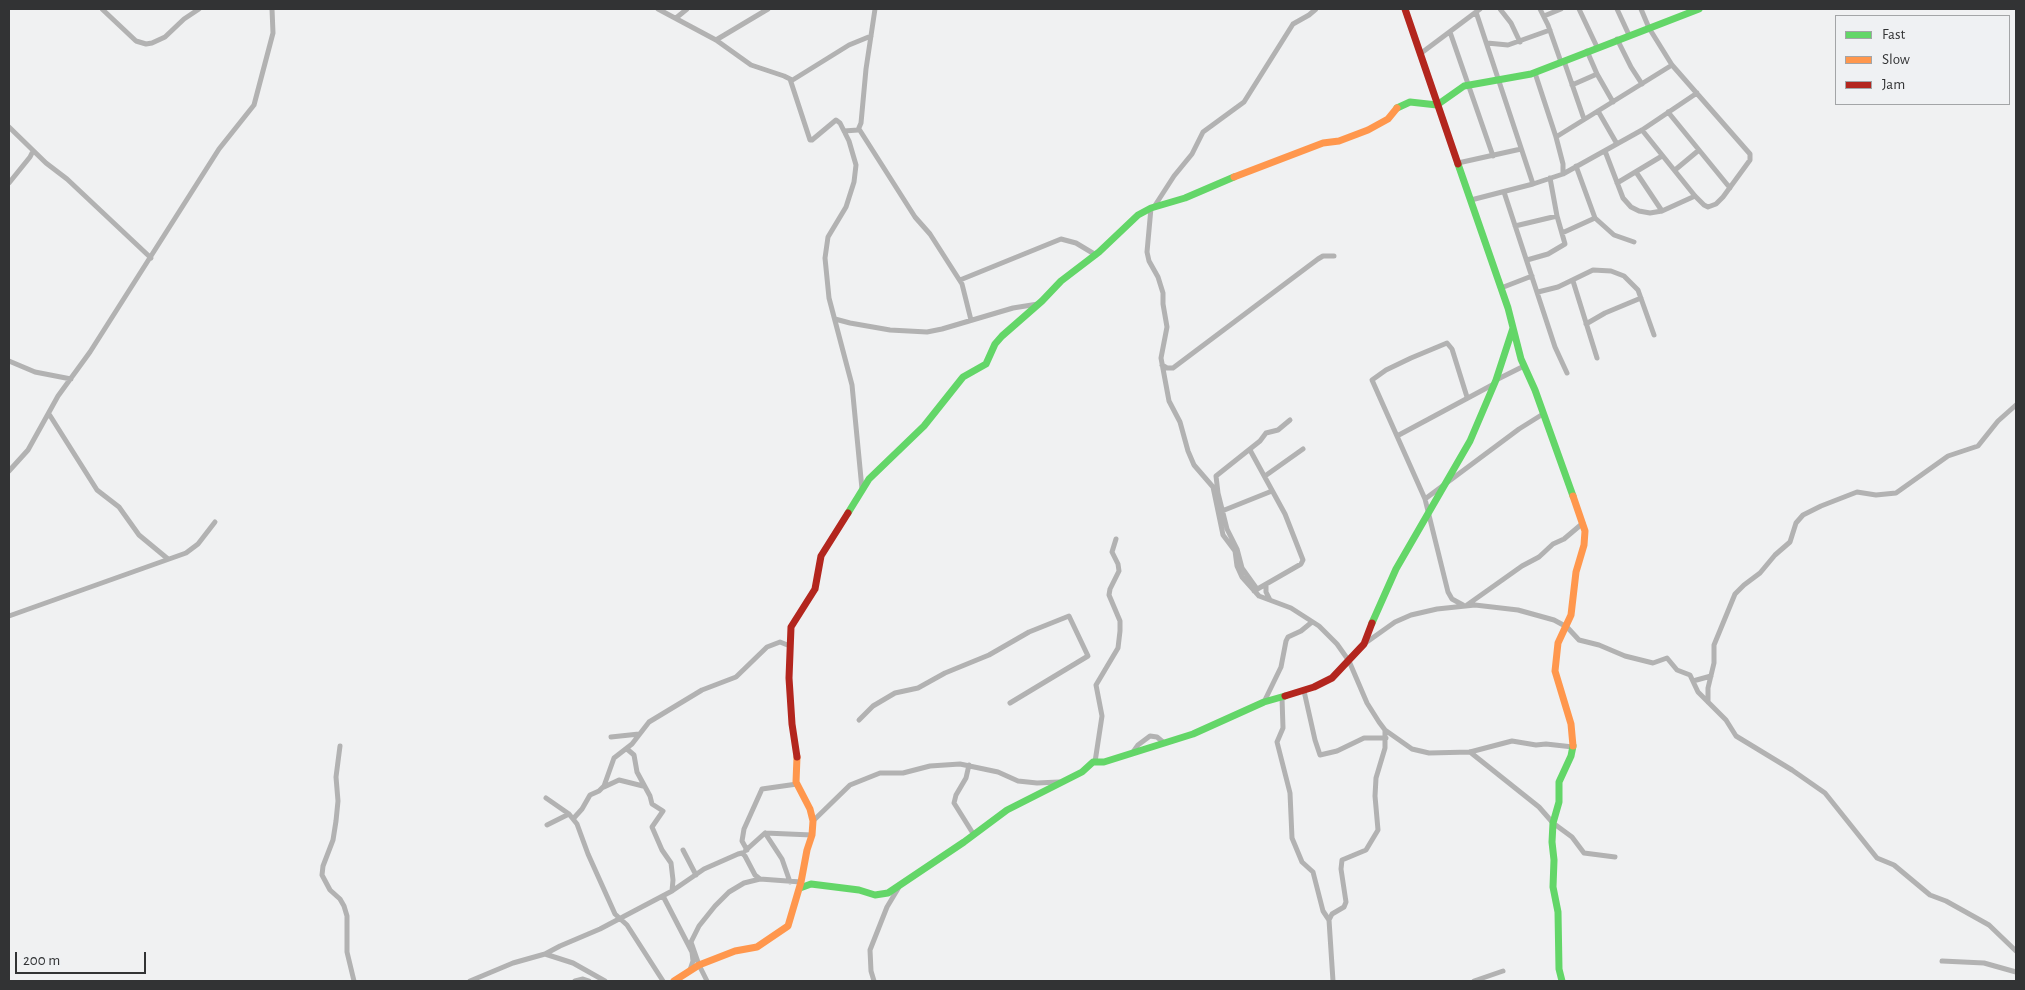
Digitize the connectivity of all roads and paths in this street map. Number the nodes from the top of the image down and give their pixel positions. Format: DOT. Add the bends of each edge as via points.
graph roads {
  1 [pos="102,9"];
  2 [pos="198,9"];
  3 [pos="272,9"];
  4 [pos="658,9"];
  5 [pos="687,9"];
  6 [pos="768,9"];
  7 [pos="875,9"];
  8 [pos="1316,9"];
  9 [pos="1405,9"];
  10 [pos="1500,9"];
  11 [pos="1540,9"];
  12 [pos="1561,9"];
  13 [pos="1579,9"];
  14 [pos="1618,9"];
  15 [pos="1642,9"];
  16 [pos="1699,9"];
  17 [pos="1478,10"];
  18 [pos="1544,16"];
  19 [pos="676,18"];
  20 [pos="1649,28"];
  21 [pos="1550,30"];
  22 [pos="1450,32"];
  23 [pos="1629,35"];
  24 [pos="871,36"];
  25 [pos="716,40"];
  26 [pos="1617,40"];
  27 [pos="1520,42"];
  28 [pos="1487,44"];
  29 [pos="1597,47"];
  30 [pos="1587,51"];
  31 [pos="1420,54"];
  32 [pos="1562,61"];
  33 [pos="1672,65"];
  34 [pos="1534,72"];
  35 [pos="1597,74"];
  36 [pos="1499,79"];
  37 [pos="791,81"];
  38 [pos="1642,84"];
  39 [pos="1468,85"];
  40 [pos="1572,85"];
  41 [pos="1697,93"];
  42 [pos="1613,102"];
  43 [pos="1437,105"];
  44 [pos="1598,111"];
  45 [pos="1668,112"];
  46 [pos="1584,119"];
  47 [pos="9,127"];
  48 [pos="859,129"];
  49 [pos="1642,130"];
  50 [pos="844,131"];
  51 [pos="1556,137"];
  52 [pos="1617,144"];
  53 [pos="1522,149"];
  54 [pos="1699,150"];
  55 [pos="33,151"];
  56 [pos="1605,151"];
  57 [pos="1493,156"];
  58 [pos="1662,156"];
  59 [pos="1458,163"];
  60 [pos="1576,166"];
  61 [pos="1675,170"];
  62 [pos="1636,172"];
  63 [pos="1563,174"];
  64 [pos="1550,178"];
  65 [pos="9,183"];
  66 [pos="1617,183"];
  67 [pos="1533,184"];
  68 [pos="1730,188"];
  69 [pos="1504,192"];
  70 [pos="1695,196"];
  71 [pos="1471,200"];
  72 [pos="1152,208"];
  73 [pos="1662,211"];
  74 [pos="1557,216"];
  75 [pos="1595,218"];
  76 [pos="1515,226"];
  77 [pos="1562,233"];
  78 [pos="1634,242"];
  79 [pos="1096,255"];
  80 [pos="1334,256"];
  81 [pos="150,258"];
  82 [pos="1527,260"];
  83 [pos="1532,276"];
  84 [pos="960,280"];
  85 [pos="1572,281"];
  86 [pos="1500,288"];
  87 [pos="1538,292"];
  88 [pos="1641,298"];
  89 [pos="1038,304"];
  90 [pos="835,318"];
  91 [pos="971,320"];
  92 [pos="1586,324"];
  93 [pos="1513,328"];
  94 [pos="1654,335"];
  95 [pos="1597,358"];
  96 [pos="9,361"];
  97 [pos="1162,366"];
  98 [pos="1524,366"];
  99 [pos="1567,373"];
  100 [pos="71,379"];
  101 [pos="1495,382"];
  102 [pos="1467,397"];
  103 [pos="2016,406"];
  104 [pos="49,414"];
  105 [pos="1543,414"];
  106 [pos="1290,420"];
  107 [pos="1397,436"];
  108 [pos="1303,448"];
  109 [pos="1250,450"];
  110 [pos="9,471"];
  111 [pos="1265,476"];
  112 [pos="1447,482"];
  113 [pos="862,490"];
  114 [pos="1272,491"];
  115 [pos="1425,499"];
  116 [pos="1222,511"];
  117 [pos="1428,512"];
  118 [pos="215,522"];
  119 [pos="1582,523"];
  120 [pos="1116,539"];
  121 [pos="168,559"];
  122 [pos="1266,584"];
  123 [pos="1256,590"];
  124 [pos="1270,600"];
  125 [pos="1466,605"];
  126 [pos="9,616"];
  127 [pos="1312,622"];
  128 [pos="1566,627"];
  129 [pos="1364,644"];
  130 [pos="790,646"];
  131 [pos="1349,661"];
  132 [pos="1711,676"];
  133 [pos="1693,681"];
  134 [pos="1304,691"];
  135 [pos="1282,698"];
  136 [pos="1264,702"];
  137 [pos="1708,702"];
  138 [pos="1010,703"];
  139 [pos="859,720"];
  140 [pos="1385,730"];
  141 [pos="639,734"];
  142 [pos="611,737"];
  143 [pos="1386,738"];
  144 [pos="340,746"];
  145 [pos="1573,747"];
  146 [pos="627,749"];
  147 [pos="1470,752"];
  148 [pos="1095,762"];
  149 [pos="969,765"];
  150 [pos="1063,782"];
  151 [pos="797,784"];
  152 [pos="643,786"];
  153 [pos="601,789"];
  154 [pos="546,798"];
  155 [pos="571,816"];
  156 [pos="813,821"];
  157 [pos="1553,823"];
  158 [pos="547,825"];
  159 [pos="765,833"];
  160 [pos="812,835"];
  161 [pos="974,835"];
  162 [pos="683,850"];
  163 [pos="744,852"];
  164 [pos="1614,857"];
  165 [pos="696,875"];
  166 [pos="760,879"];
  167 [pos="790,882"];
  168 [pos="801,885"];
  169 [pos="899,887"];
  170 [pos="672,891"];
  171 [pos="663,896"];
  172 [pos="619,919"];
  173 [pos="1329,920"];
  174 [pos="2016,951"];
  175 [pos="545,954"];
  176 [pos="1942,961"];
  177 [pos="699,965"];
  178 [pos="690,970"];
  179 [pos="1503,971"];
  180 [pos="2016,972"];
  181 [pos="354,981"];
  182 [pos="470,981"];
  183 [pos="575,981"];
  184 [pos="589,981"];
  185 [pos="605,981"];
  186 [pos="663,981"];
  187 [pos="674,981"];
  188 [pos="707,981"];
  189 [pos="874,981"];
  190 [pos="1333,981"];
  191 [pos="1474,981"];
  192 [pos="1562,981"];
  1 -- 2 [label="street" via="136,41 146,44 165,37"];
  3 -- 81 [label="street" via="273,33 254,105 219,149"];
  4 -- 19 [label="street"];
  5 -- 19 [label="street"];
  6 -- 25 [label="street"];
  7 -- 24 [label="street"];
  8 -- 72 [label="street" via="1293,24 1244,102 1203,132 1192,154"];
  9 -- 31 [label="street"];
  10 -- 27 [label="street"];
  11 -- 18 [label="street"];
  12 -- 18 [label="street"];
  13 -- 29 [label="street"];
  14 -- 23 [label="street"];
  15 -- 20 [label="street"];
  16 -- 20 [label="street"];
  17 -- 22 [label="street"];
  17 -- 28 [label="street"];
  18 -- 21 [label="street"];
  19 -- 25 [label="street"];
  20 -- 23 [label="street"];
  20 -- 33 [label="street"];
  21 -- 27 [label="street"];
  21 -- 32 [label="street"];
  22 -- 31 [label="street"];
  22 -- 39 [label="street"];
  23 -- 26 [label="street"];
  24 -- 37 [label="street" via="849,45"];
  24 -- 48 [label="street"];
  25 -- 37 [label="street" via="750,65"];
  26 -- 29 [label="street"];
  26 -- 38 [label="street"];
  27 -- 28 [label="street"];
  28 -- 36 [label="street"];
  29 -- 30 [label="street"];
  30 -- 32 [label="street"];
  30 -- 35 [label="street"];
  31 -- 43 [label="street"];
  32 -- 34 [label="street"];
  32 -- 40 [label="street"];
  33 -- 38 [label="street"];
  33 -- 41 [label="street"];
  34 -- 36 [label="street"];
  34 -- 51 [label="street"];
  35 -- 40 [label="street"];
  35 -- 42 [label="street"];
  36 -- 39 [label="street"];
  36 -- 53 [label="street"];
  37 -- 50 [label="street" via="810,140 836,120"];
  38 -- 42 [label="street"];
  39 -- 43 [label="street"];
  39 -- 57 [label="street"];
  40 -- 46 [label="street"];
  41 -- 45 [label="street"];
  41 -- 68 [label="street" via="1750,154 1748,163"];
  42 -- 44 [label="street"];
  43 -- 59 [label="street"];
  43 -- 72 [label="street" via="1404,104 1388,119 1368,130 1339,141 1323,143 1186,198"];
  44 -- 46 [label="street"];
  44 -- 52 [label="street"];
  45 -- 49 [label="street"];
  45 -- 54 [label="street"];
  46 -- 51 [label="street"];
  47 -- 55 [label="street"];
  48 -- 50 [label="street"];
  48 -- 84 [label="street"];
  49 -- 52 [label="street"];
  49 -- 58 [label="street"];
  50 -- 90 [label="street" via="855,158 856,171 849,198 834,224 826,248 829,298"];
  51 -- 63 [label="street"];
  52 -- 56 [label="street"];
  53 -- 57 [label="street"];
  53 -- 67 [label="street"];
  54 -- 61 [label="street"];
  54 -- 68 [label="street"];
  55 -- 65 [label="street"];
  55 -- 81 [label="street"];
  56 -- 60 [label="street"];
  56 -- 66 [label="street"];
  57 -- 59 [label="street"];
  58 -- 61 [label="street"];
  58 -- 62 [label="street"];
  59 -- 71 [label="street"];
  60 -- 63 [label="street"];
  60 -- 75 [label="street"];
  61 -- 70 [label="street"];
  62 -- 66 [label="street"];
  62 -- 73 [label="street"];
  63 -- 64 [label="street"];
  64 -- 67 [label="street"];
  64 -- 74 [label="street"];
  66 -- 73 [label="street" via="1631,207 1650,213"];
  67 -- 69 [label="street"];
  68 -- 70 [label="street" via="1712,206 1704,205"];
  69 -- 71 [label="street"];
  69 -- 76 [label="street"];
  70 -- 73 [label="street"];
  71 -- 86 [label="street"];
  72 -- 79 [label="street" via="1132,220"];
  72 -- 97 [label="street" via="1147,252 1163,293 1167,327 1161,353"];
  74 -- 76 [label="street"];
  74 -- 77 [label="street"];
  75 -- 77 [label="street"];
  75 -- 78 [label="street" via="1614,235"];
  76 -- 82 [label="street"];
  77 -- 82 [label="street" via="1563,246"];
  79 -- 84 [label="street" via="1076,243 1061,239"];
  79 -- 89 [label="street" via="1061,281"];
  80 -- 97 [label="street" via="1320,257 1176,366 1170,369"];
  81 -- 100 [label="street"];
  82 -- 83 [label="street"];
  83 -- 86 [label="street"];
  83 -- 87 [label="street"];
  84 -- 91 [label="street"];
  85 -- 87 [label="street"];
  85 -- 88 [label="street" via="1593,270 1611,271 1632,283"];
  85 -- 92 [label="street"];
  86 -- 93 [label="street"];
  87 -- 99 [label="street" via="1555,347"];
  88 -- 92 [label="street" via="1605,312"];
  88 -- 94 [label="street"];
  89 -- 91 [label="street"];
  89 -- 113 [label="street" via="995,344 986,364 963,377 924,426 874,473"];
  90 -- 91 [label="street" via="890,330 926,332"];
  90 -- 113 [label="street" via="852,385"];
  92 -- 95 [label="street"];
  93 -- 98 [label="street"];
  93 -- 101 [label="street"];
  96 -- 100 [label="street" via="40,373"];
  97 -- 123 [label="street" via="1169,401 1180,422 1188,451 1198,470 1212,483 1223,535 1234,552 1238,571"];
  98 -- 101 [label="street"];
  98 -- 105 [label="street"];
  100 -- 104 [label="street"];
  101 -- 102 [label="street"];
  101 -- 112 [label="street" via="1470,440"];
  102 -- 107 [label="street"];
  102 -- 107 [label="street" via="1452,349 1447,343 1386,370 1372,380 1372,384"];
  103 -- 132 [label="street" via="1998,421 1978,446 1951,454 1896,493 1876,496 1857,492 1803,514 1796,523 1790,542 1735,594 1714,645"];
  104 -- 110 [label="street" via="28,450"];
  104 -- 121 [label="street" via="97,490 119,507 139,535"];
  105 -- 112 [label="street"];
  105 -- 119 [label="street"];
  106 -- 109 [label="street" via="1278,430 1266,433"];
  107 -- 115 [label="street"];
  108 -- 111 [label="street"];
  109 -- 111 [label="street"];
  109 -- 116 [label="street" via="1216,476"];
  111 -- 114 [label="street"];
  112 -- 115 [label="street"];
  112 -- 117 [label="street"];
  113 -- 130 [label="street" via="821,556 814,589 791,627"];
  114 -- 116 [label="street"];
  114 -- 122 [label="street" via="1303,560"];
  115 -- 117 [label="street"];
  116 -- 123 [label="street" via="1240,565"];
  117 -- 125 [label="street" via="1448,592 1452,599"];
  117 -- 129 [label="street" via="1387,586"];
  118 -- 121 [label="street" via="192,549"];
  119 -- 125 [label="street" via="1569,536"];
  119 -- 128 [label="street" via="1584,545"];
  120 -- 148 [label="street" via="1112,552 1119,571 1109,595 1120,621 1120,631 1118,648 1096,685 1102,716"];
  121 -- 126 [label="street"];
  122 -- 123 [label="street"];
  122 -- 124 [label="street"];
  123 -- 124 [label="street" via="1262,598"];
  124 -- 127 [label="street" via="1291,608"];
  125 -- 128 [label="street" via="1518,610 1554,620"];
  125 -- 129 [label="street" via="1437,608 1404,618"];
  127 -- 131 [label="street" via="1337,644"];
  127 -- 136 [label="street" via="1286,640 1281,666"];
  128 -- 133 [label="street" via="1579,640 1625,656 1653,663 1667,658"];
  128 -- 145 [label="street" via="1557,648 1556,671 1571,724"];
  129 -- 131 [label="street"];
  130 -- 141 [label="street" via="780,642 767,647 736,677 683,700 649,722"];
  130 -- 151 [label="street" via="789,678 798,763"];
  131 -- 134 [label="street" via="1332,678"];
  131 -- 140 [label="street" via="1368,703"];
  132 -- 133 [label="street"];
  132 -- 137 [label="street"];
  133 -- 137 [label="street"];
  134 -- 135 [label="street"];
  134 -- 143 [label="street" via="1320,755 1364,738"];
  135 -- 136 [label="street"];
  135 -- 173 [label="street" via="1284,728 1277,742 1290,793 1292,838 1302,862 1313,872 1322,911"];
  136 -- 148 [label="street" via="1193,734"];
  137 -- 174 [label="street" via="1736,736 1825,793 1878,858 1894,864 1930,895 1989,925"];
  138 -- 139 [label="street" via="1088,656 1068,616 918,688 896,692 873,706"];
  140 -- 143 [label="street"];
  140 -- 147 [label="street" via="1423,753"];
  141 -- 142 [label="street"];
  141 -- 146 [label="street"];
  143 -- 173 [label="street" via="1374,796 1378,830 1366,850 1342,860 1346,902"];
  144 -- 181 [label="street" via="336,821 322,875 344,906 347,916 346,952"];
  145 -- 147 [label="street" via="1512,740"];
  145 -- 157 [label="street" via="1559,782 1559,802"];
  146 -- 152 [label="street" via="634,755"];
  146 -- 153 [label="street" via="614,758"];
  147 -- 157 [label="street" via="1539,807"];
  148 -- 150 [label="street"];
  149 -- 150 [label="street" via="1024,782"];
  149 -- 156 [label="street" via="880,773 850,785"];
  149 -- 161 [label="street" via="954,803"];
  150 -- 161 [label="street" via="1006,810"];
  151 -- 156 [label="street"];
  151 -- 163 [label="street" via="762,789 744,829"];
  152 -- 153 [label="street" via="619,780"];
  152 -- 170 [label="street" via="652,804 663,811 652,827 671,863"];
  153 -- 155 [label="street" via="590,795 582,809"];
  154 -- 155 [label="street"];
  155 -- 158 [label="street"];
  155 -- 172 [label="street"];
  156 -- 160 [label="street"];
  157 -- 164 [label="street" via="1572,837 1584,854"];
  157 -- 192 [label="street" via="1554,888"];
  159 -- 160 [label="street"];
  159 -- 163 [label="street"];
  159 -- 167 [label="street" via="782,859"];
  160 -- 168 [label="street"];
  161 -- 169 [label="street"];
  162 -- 165 [label="street"];
  163 -- 165 [label="street" via="715,863"];
  163 -- 166 [label="street"];
  165 -- 170 [label="street"];
  166 -- 167 [label="street"];
  166 -- 177 [label="street" via="729,892 698,926 691,942"];
  167 -- 168 [label="street"];
  168 -- 169 [label="street" via="827,885 875,895"];
  168 -- 177 [label="street" via="790,920 783,931 754,948"];
  169 -- 189 [label="street" via="887,907 870,950"];
  170 -- 171 [label="street"];
  171 -- 172 [label="street"];
  171 -- 178 [label="street" via="692,952"];
  172 -- 175 [label="street"];
  172 -- 186 [label="street" via="627,925"];
  173 -- 190 [label="street"];
  175 -- 182 [label="street"];
  175 -- 185 [label="street" via="573,962"];
  176 -- 180 [label="street" via="1984,963"];
  177 -- 178 [label="street"];
  177 -- 188 [label="street"];
  178 -- 187 [label="street"];
  179 -- 191 [label="street"];
  183 -- 184 [label="street"];
}
